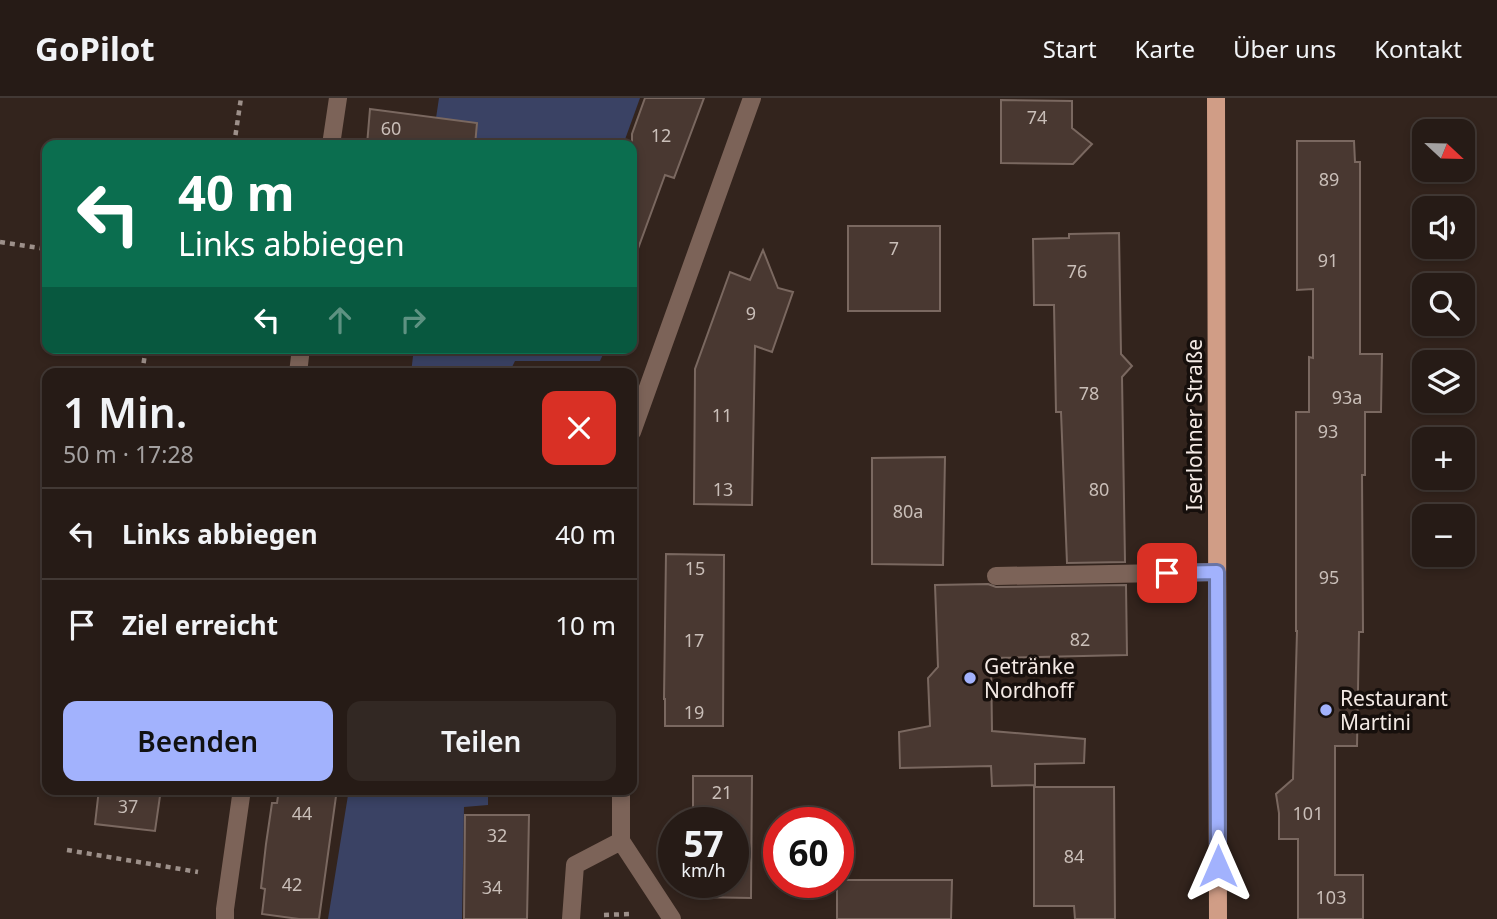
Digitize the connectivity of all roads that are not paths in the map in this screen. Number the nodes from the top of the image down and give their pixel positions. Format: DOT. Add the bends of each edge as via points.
graph roads {
  1 [pos="338,98"];
  2 [pos="752,98"];
  3 [pos="1216,98"];
  4 [pos="332,140"];
  5 [pos="637,418"];
  6 [pos="1217,572"];
  7 [pos="996,576"];
  8 [pos="241,795"];
  9 [pos="621,795"];
  10 [pos="621,841"];
  11 [pos="225,919"];
  12 [pos="571,919"];
  13 [pos="672,919"];
  14 [pos="1218,919"];
  1 -- 4 [label="street"];
  2 -- 5 [label="street"];
  3 -- 6 [label="main road, Iserlohner Straße"];
  6 -- 7 [label="street"];
  6 -- 14 [label="main road, Iserlohner Straße"];
  8 -- 11 [label="street"];
  9 -- 10 [label="street"];
  10 -- 12 [label="street" via="575,865"];
  10 -- 13 [label="street"];
}
